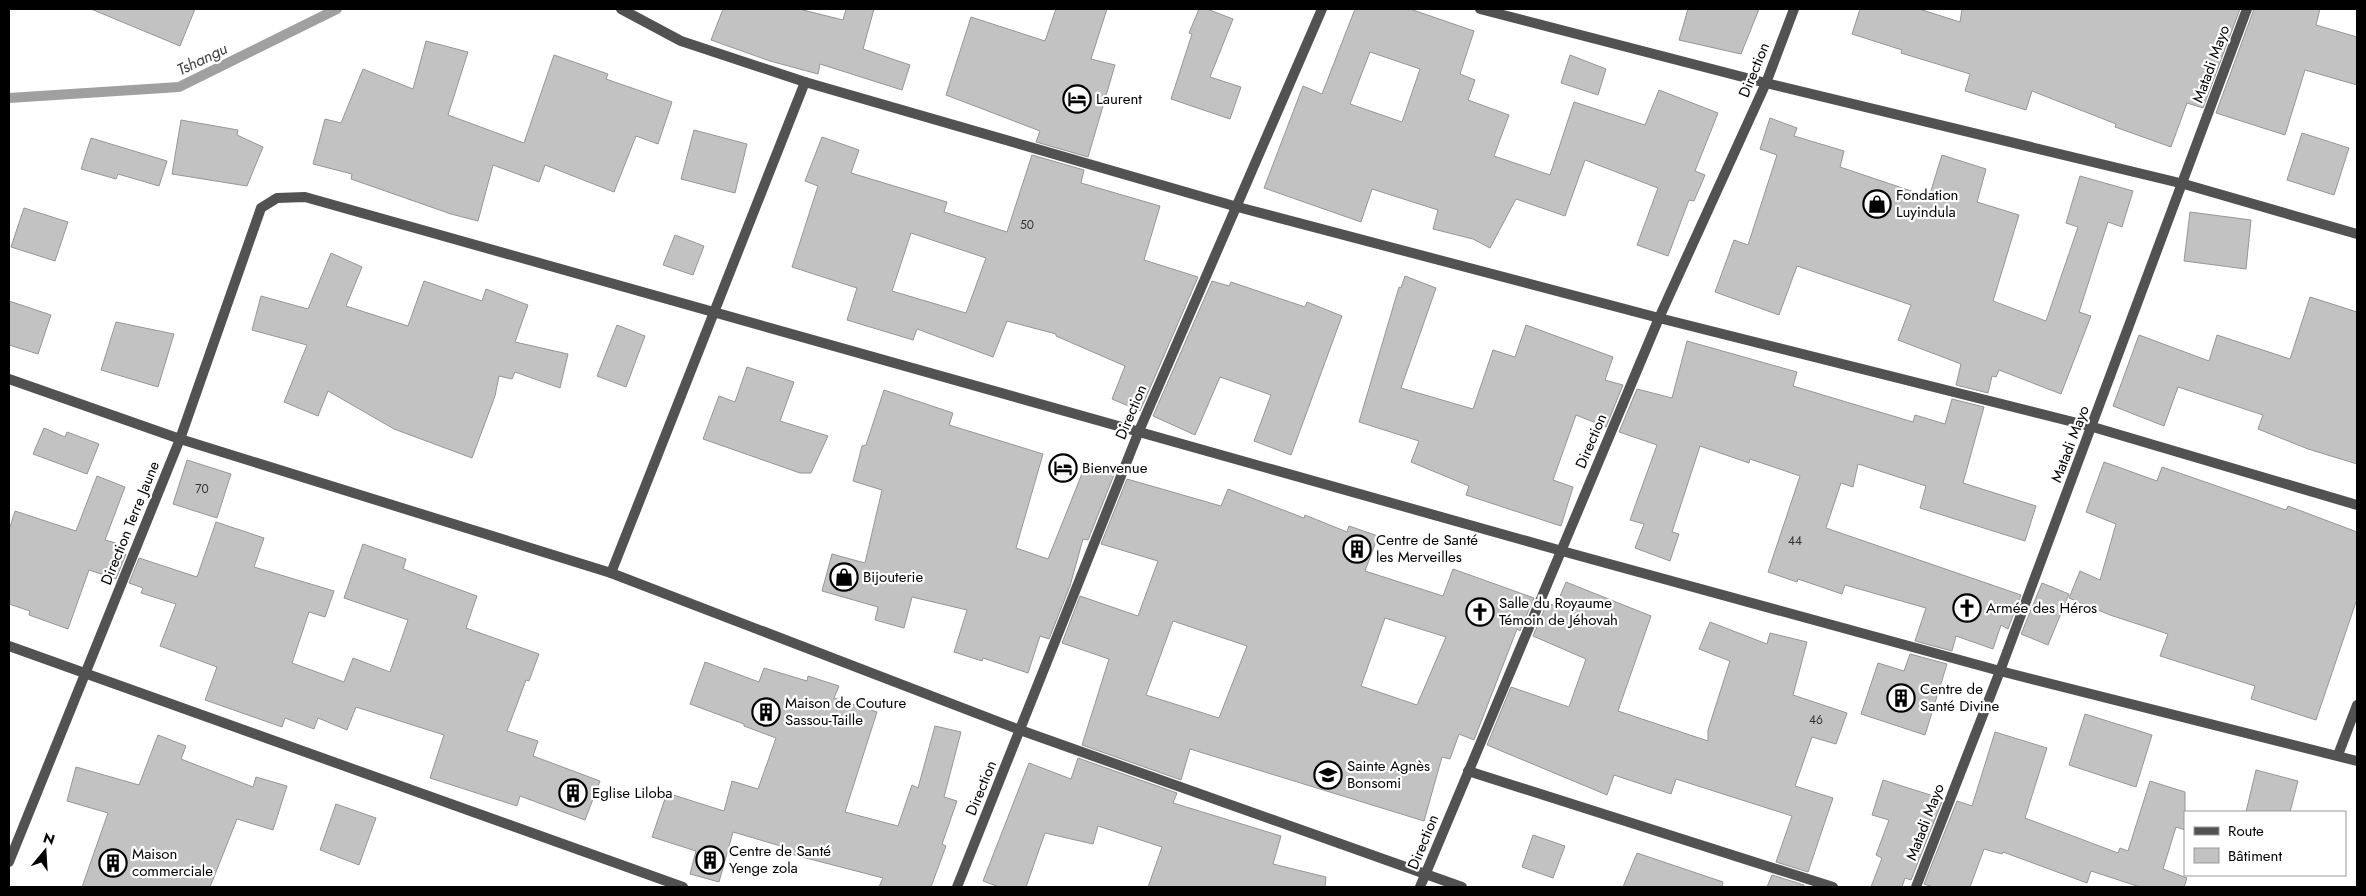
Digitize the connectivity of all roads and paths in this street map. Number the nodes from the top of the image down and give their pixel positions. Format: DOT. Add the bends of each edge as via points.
graph roads {
  1 [pos="621,9"];
  2 [pos="1322,9"];
  3 [pos="1480,9"];
  4 [pos="1794,9"];
  5 [pos="2247,9"];
  6 [pos="805,82"];
  7 [pos="1766,83"];
  8 [pos="2184,184"];
  9 [pos="1234,206"];
  10 [pos="2357,234"];
  11 [pos="713,313"];
  12 [pos="1659,318"];
  13 [pos="9,379"];
  14 [pos="2093,427"];
  15 [pos="1138,431"];
  16 [pos="180,439"];
  17 [pos="2357,505"];
  18 [pos="1562,551"];
  19 [pos="610,573"];
  20 [pos="9,646"];
  21 [pos="2000,671"];
  22 [pos="86,675"];
  23 [pos="2357,706"];
  24 [pos="1020,730"];
  25 [pos="2338,755"];
  26 [pos="2357,761"];
  27 [pos="1468,771"];
  28 [pos="9,862"];
  29 [pos="1426,874"];
  30 [pos="683,887"];
  31 [pos="957,887"];
  32 [pos="1420,887"];
  33 [pos="1462,887"];
  34 [pos="1833,887"];
  35 [pos="1916,887"];
  1 -- 6 [label="street" via="681,41"];
  2 -- 9 [label="street, Direction"];
  3 -- 7 [label="street"];
  4 -- 7 [label="street, Direction"];
  5 -- 8 [label="street, Matadi Mayo"];
  6 -- 9 [label="street"];
  6 -- 11 [label="street"];
  7 -- 8 [label="street"];
  7 -- 12 [label="street, Direction"];
  8 -- 10 [label="street"];
  8 -- 14 [label="street, Matadi Mayo"];
  9 -- 12 [label="street"];
  9 -- 15 [label="street, Direction"];
  11 -- 15 [label="street"];
  11 -- 16 [label="street, Direction Terre Jaune" via="305,196 277,198 261,208"];
  11 -- 19 [label="street"];
  12 -- 14 [label="street"];
  12 -- 18 [label="street, Direction"];
  13 -- 16 [label="street"];
  14 -- 17 [label="street"];
  14 -- 21 [label="street, Matadi Mayo"];
  15 -- 18 [label="street"];
  15 -- 24 [label="street, Direction"];
  16 -- 19 [label="street"];
  16 -- 22 [label="street, Direction Terre Jaune"];
  18 -- 21 [label="street"];
  18 -- 27 [label="street, Direction"];
  19 -- 24 [label="street"];
  20 -- 22 [label="street"];
  21 -- 25 [label="street"];
  21 -- 35 [label="street, Matadi Mayo"];
  22 -- 28 [label="street, Direction Terre Jaune"];
  22 -- 30 [label="street"];
  23 -- 25 [label="street"];
  24 -- 29 [label="street"];
  24 -- 31 [label="street, Direction"];
  25 -- 26 [label="street"];
  27 -- 29 [label="street, Direction"];
  27 -- 34 [label="street"];
  29 -- 32 [label="street, Direction"];
  29 -- 33 [label="street"];
}
